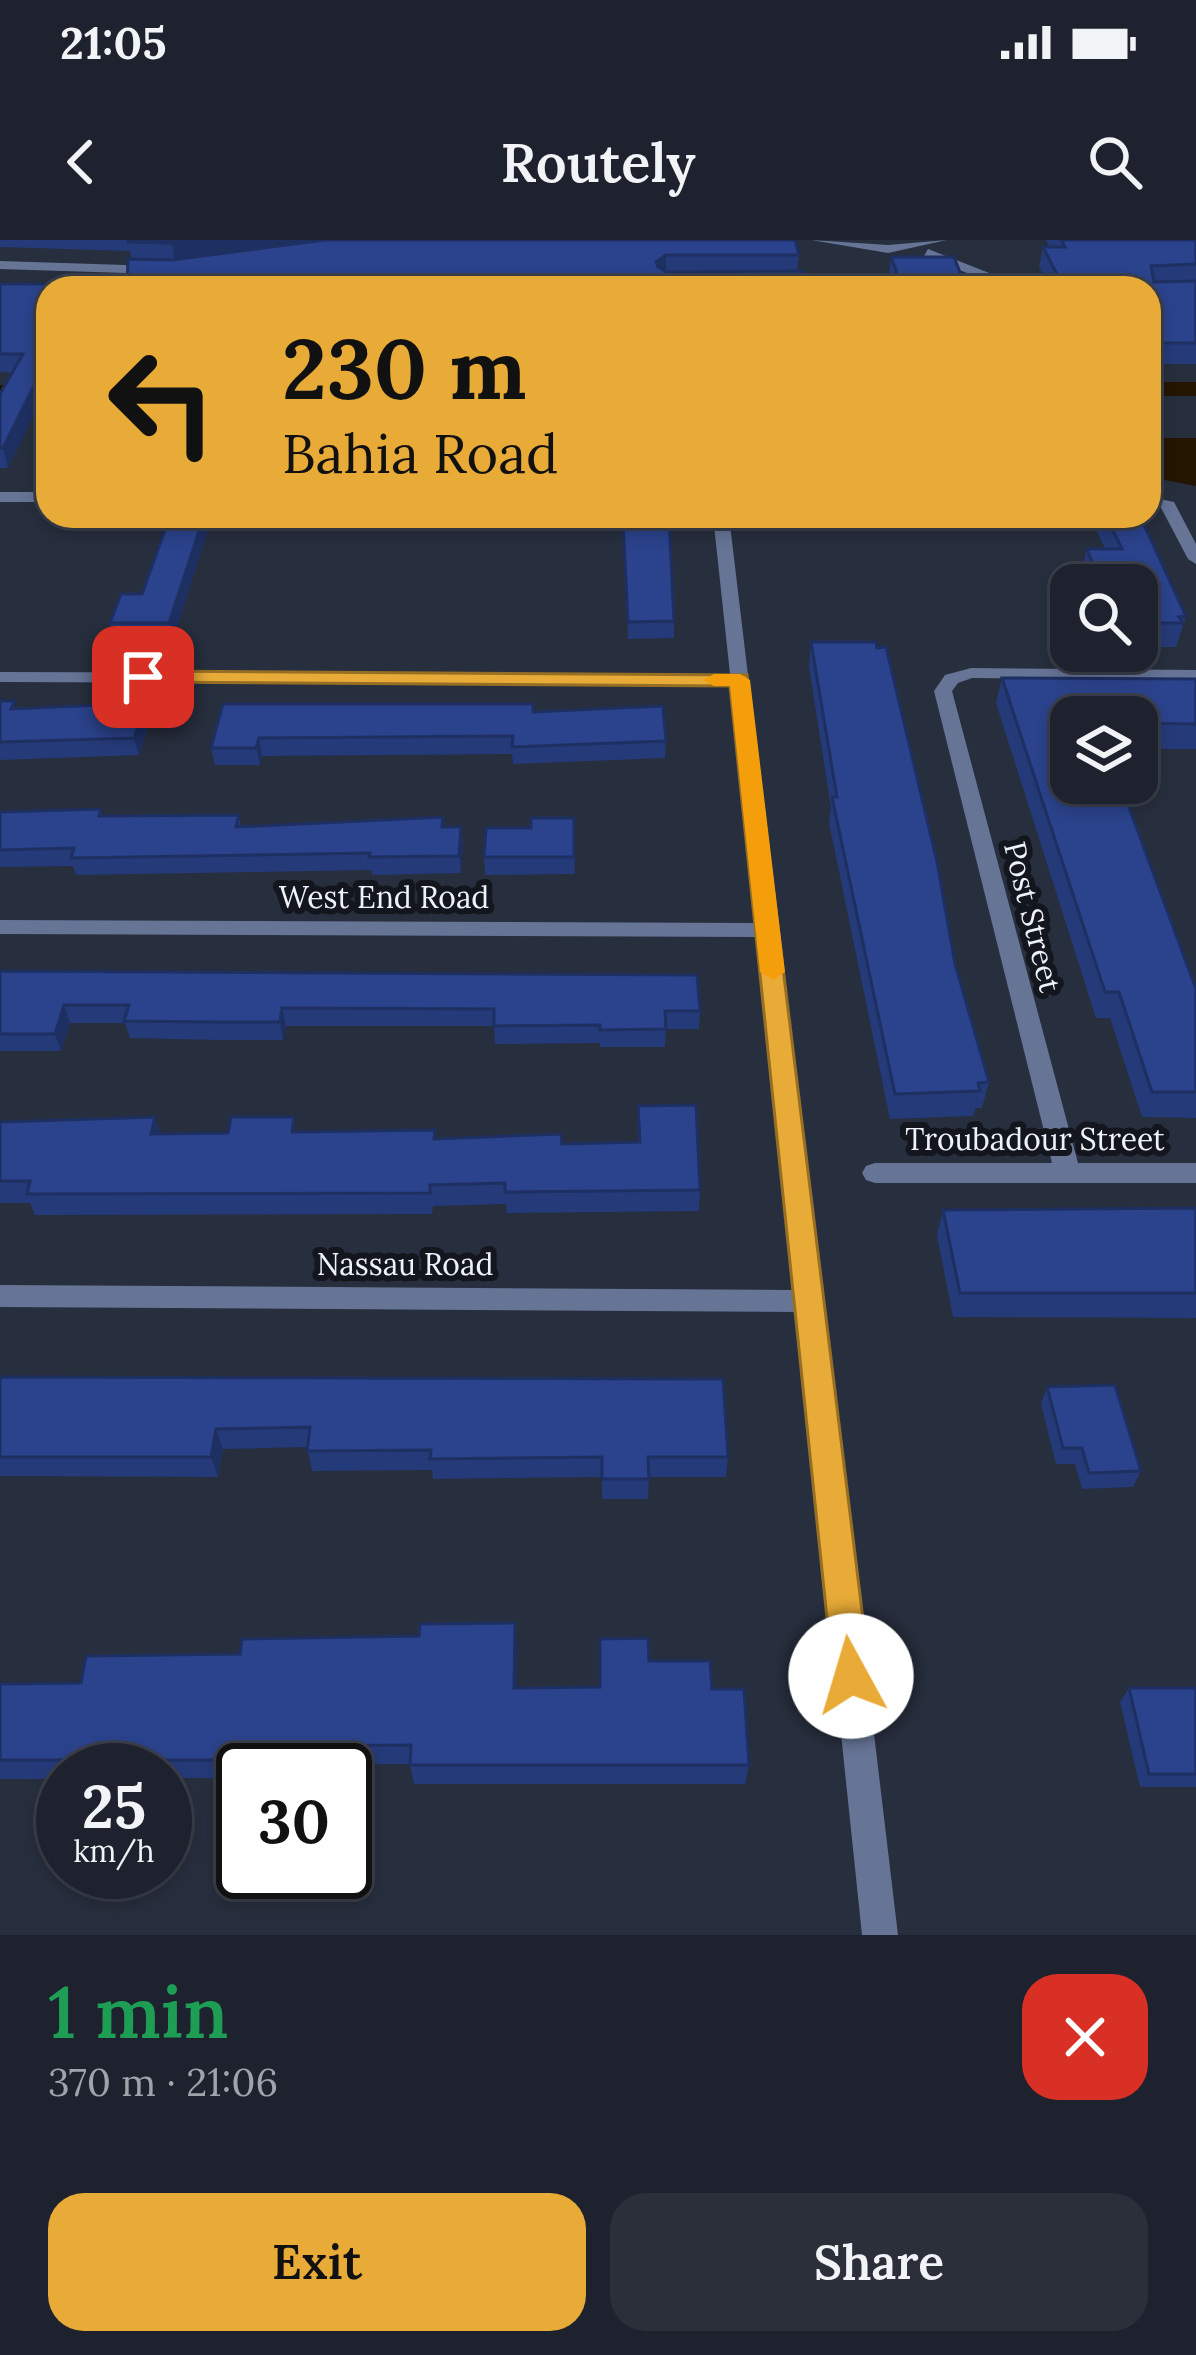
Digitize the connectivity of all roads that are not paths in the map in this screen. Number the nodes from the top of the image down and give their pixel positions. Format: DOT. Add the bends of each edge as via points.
graph roads {
  1 [pos="817,240"];
  2 [pos="941,240"];
  3 [pos="842,244"];
  4 [pos="915,247"];
  5 [pos="0,265"];
  6 [pos="176,269"];
  7 [pos="148,270"];
  8 [pos="0,275"];
  9 [pos="36,276"];
  10 [pos="73,276"];
  11 [pos="832,276"];
  12 [pos="986,276"];
  13 [pos="0,497"];
  14 [pos="36,497"];
  15 [pos="1166,502"];
  16 [pos="723,528"];
  17 [pos="1194,552"];
  18 [pos="1196,675"];
  19 [pos="0,677"];
  20 [pos="740,680"];
  21 [pos="0,927"];
  22 [pos="768,930"];
  23 [pos="875,1172"];
  24 [pos="1066,1172"];
  25 [pos="1196,1173"];
  26 [pos="0,1296"];
  27 [pos="809,1301"];
  28 [pos="880,1935"];
  1 -- 3 [label="street"];
  2 -- 4 [label="street"];
  3 -- 4 [label="street"];
  3 -- 11 [label="street" via="829,261"];
  4 -- 12 [label="street"];
  5 -- 7 [label="street"];
  6 -- 7 [label="street"];
  7 -- 10 [label="street"];
  8 -- 9 [label="street"];
  13 -- 14 [label="street"];
  15 -- 17 [label="street"];
  16 -- 20 [label="street"];
  18 -- 24 [label="street, Post Street" via="971,673 943,691"];
  19 -- 20 [label="street"];
  20 -- 22 [label="street"];
  21 -- 22 [label="street, West End Road"];
  22 -- 27 [label="street"];
  23 -- 24 [label="street, Troubadour Street"];
  24 -- 25 [label="street, Troubadour Street"];
  26 -- 27 [label="street, Nassau Road"];
  27 -- 28 [label="street"];
}
